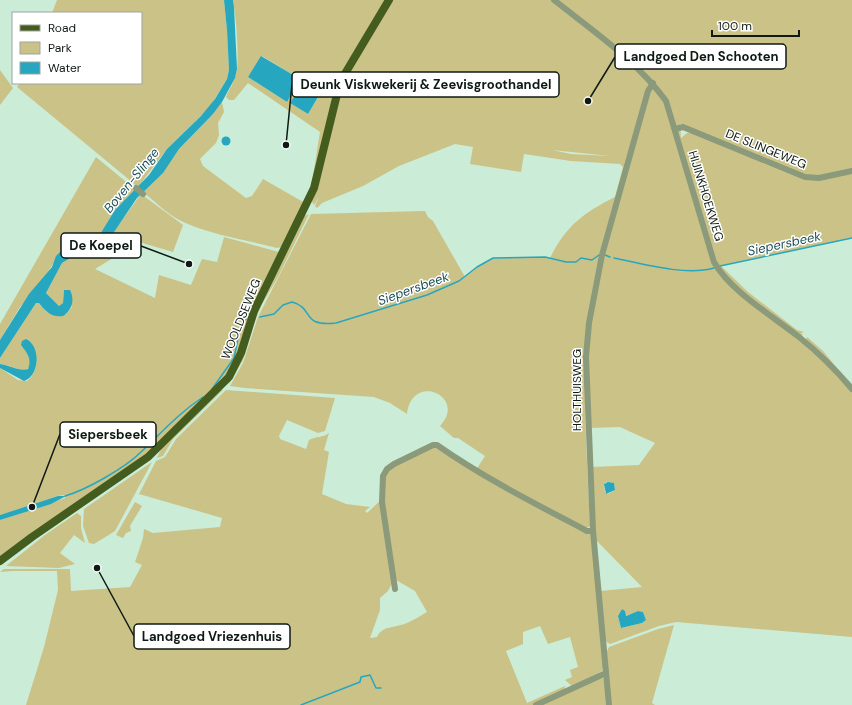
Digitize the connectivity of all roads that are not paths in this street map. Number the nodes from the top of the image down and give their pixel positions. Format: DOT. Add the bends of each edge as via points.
graph roads {
  1 [pos="389,0"];
  2 [pos="554,0"];
  3 [pos="652,83"];
  4 [pos="675,129"];
  5 [pos="852,171"];
  6 [pos="136,188"];
  7 [pos="143,194"];
  8 [pos="852,389"];
  9 [pos="593,531"];
  10 [pos="0,561"];
  11 [pos="395,589"];
  12 [pos="606,673"];
  13 [pos="536,705"];
  14 [pos="609,705"];
  1 -- 10 [label="main road, WOOLDSEWEG" via="340,82 314,188 254,310 241,353 229,376 148,457"];
  2 -- 3 [label="street, HIJINKHOEKWEG" via="632,62"];
  3 -- 4 [label="street, HIJINKHOEKWEG" via="666,101"];
  3 -- 9 [label="street, HOLTHUISWEG" via="602,255 589,323 587,377"];
  4 -- 5 [label="street, DE SLINGEWEG" via="683,127 805,178 819,178"];
  4 -- 8 [label="street, HIJINKHOEKWEG" via="714,262 721,274 818,352"];
  6 -- 7 [label="street"];
  9 -- 11 [label="street" via="517,494 475,471 437,444 433,445 394,464 387,469 384,476 382,502"];
  9 -- 12 [label="street, HOLTHUISWEG"];
  12 -- 13 [label="street"];
  12 -- 14 [label="street, HOLTHUISWEG"];
}
